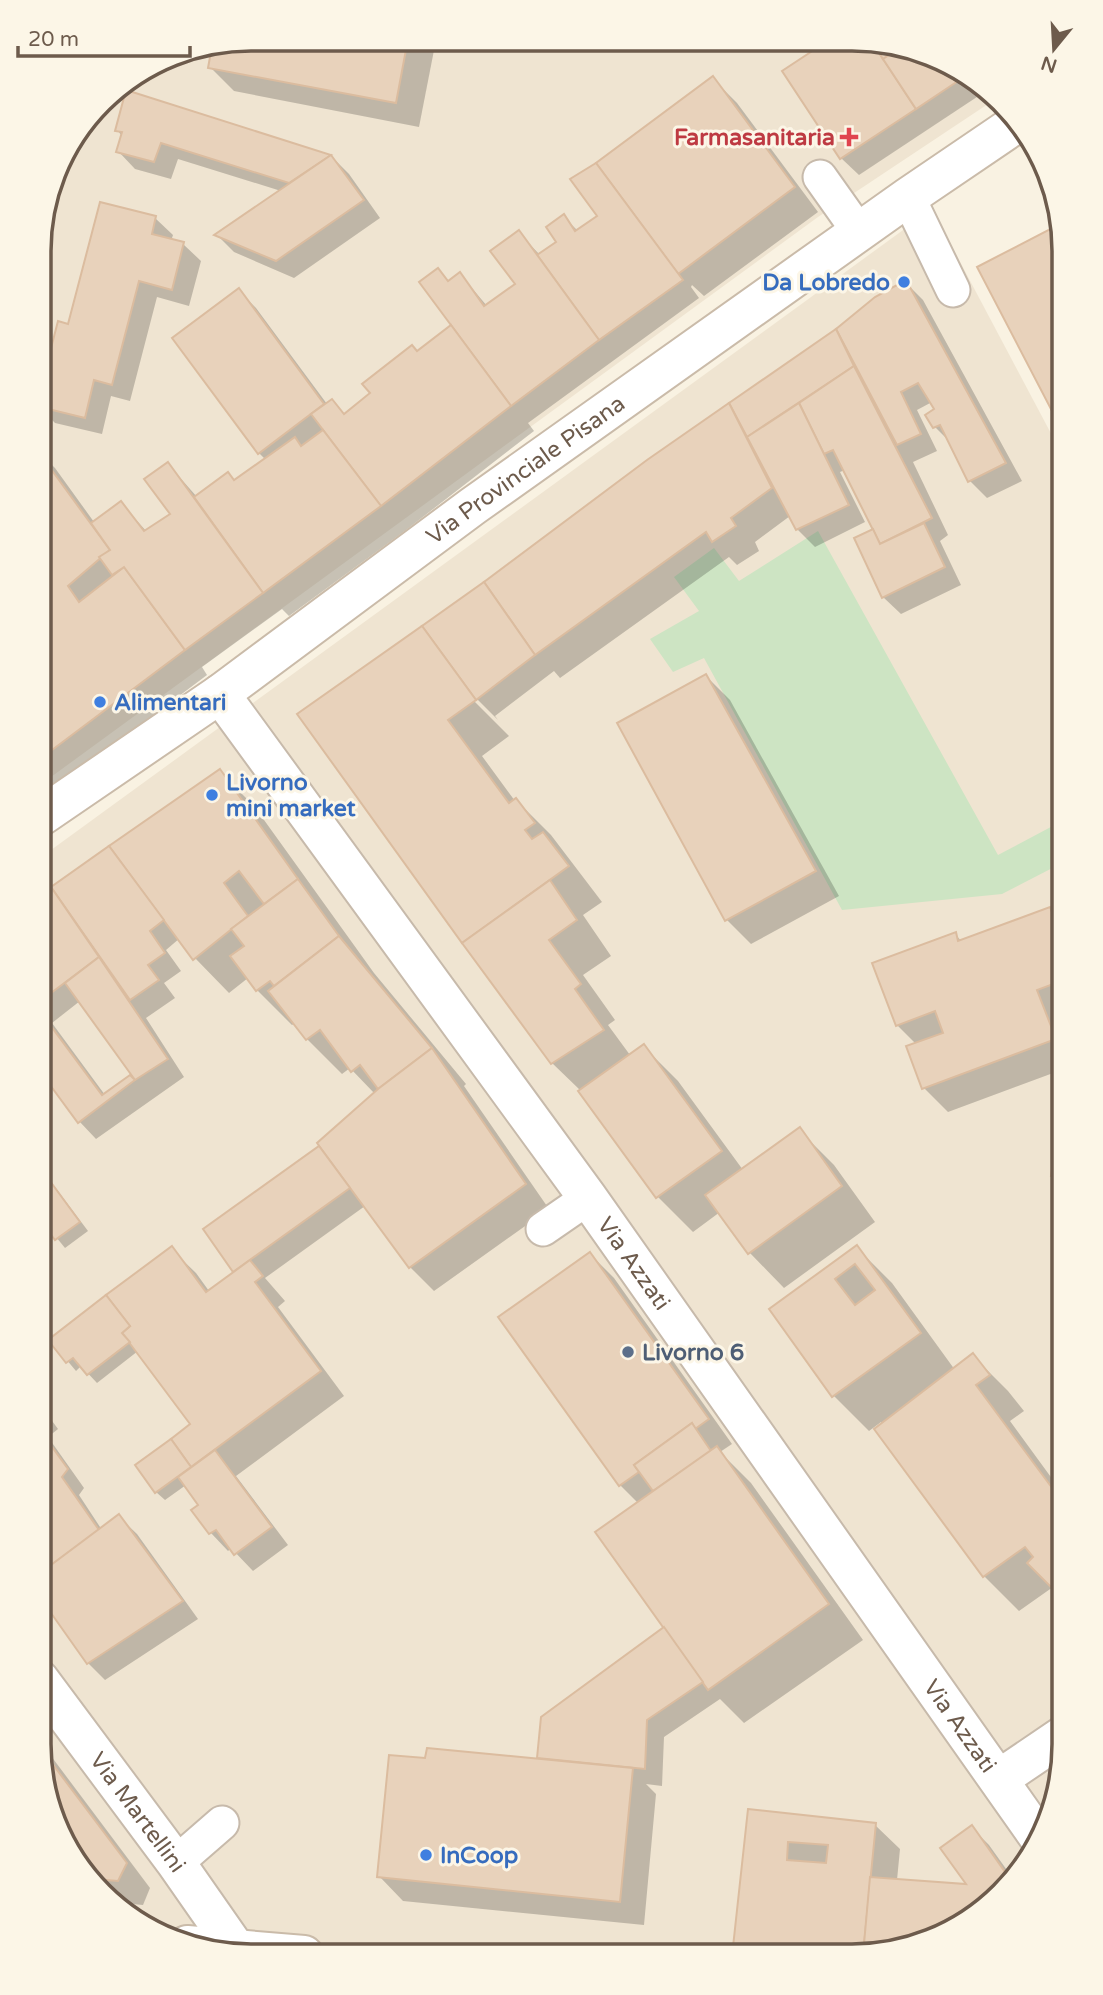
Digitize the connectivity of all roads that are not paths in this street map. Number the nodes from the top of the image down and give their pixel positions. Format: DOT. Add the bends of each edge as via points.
graph roads {
  1 [pos="1009,128"];
  2 [pos="820,177"];
  3 [pos="908,197"];
  4 [pos="859,232"];
  5 [pos="953,290"];
  6 [pos="220,694"];
  7 [pos="51,809"];
  8 [pos="588,1198"];
  9 [pos="543,1229"];
  10 [pos="51,1696"];
  11 [pos="1052,1743"];
  12 [pos="999,1779"];
  13 [pos="222,1824"];
  14 [pos="1033,1829"];
  15 [pos="176,1863"];
  16 [pos="232,1943"];
  1 -- 3 [label="street, Via Provinciale Pisana"];
  2 -- 4 [label="lane"];
  3 -- 4 [label="street, Via Provinciale Pisana"];
  3 -- 5 [label="lane"];
  4 -- 6 [label="street, Via Provinciale Pisana" via="473,506"];
  6 -- 7 [label="street, Via Provinciale Pisana"];
  6 -- 8 [label="street, Via Azzati"];
  8 -- 9 [label="lane"];
  8 -- 12 [label="street, Via Azzati"];
  10 -- 15 [label="street, Via Martellini"];
  11 -- 12 [label="street"];
  12 -- 14 [label="street, Via Azzati"];
  13 -- 15 [label="lane"];
  15 -- 16 [label="street, Via Martellini"];
}
